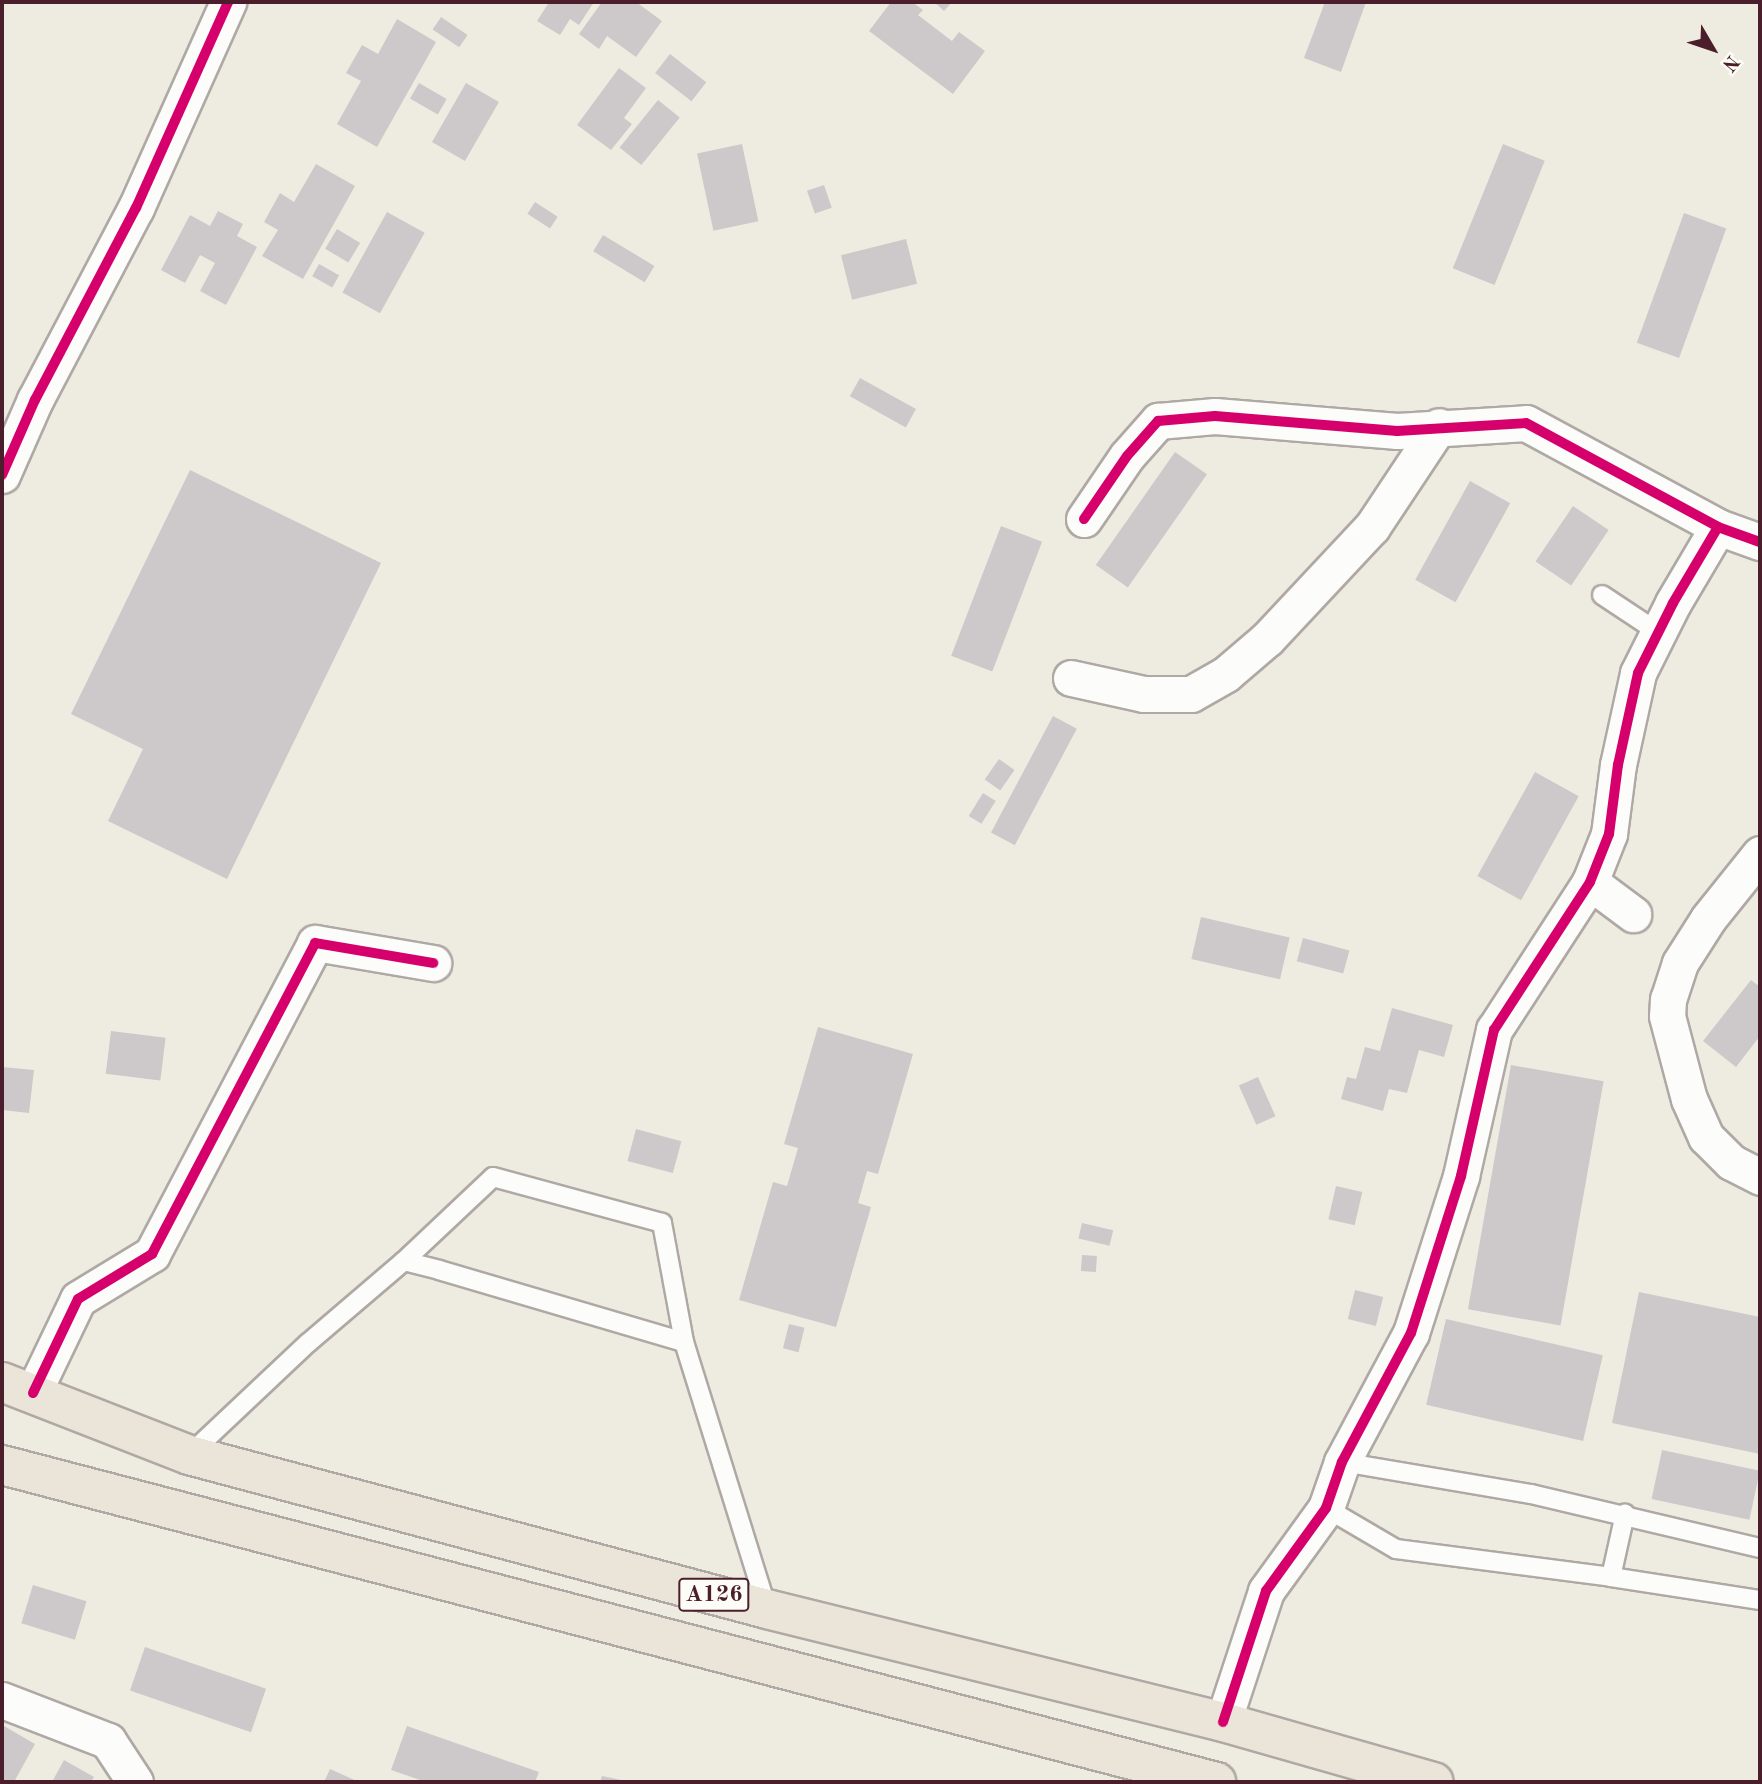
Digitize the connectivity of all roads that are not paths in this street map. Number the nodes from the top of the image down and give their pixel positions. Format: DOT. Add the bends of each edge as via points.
graph roads {
  1 [pos="228,2"];
  2 [pos="1439,426"];
  3 [pos="2,475"];
  4 [pos="1084,519"];
  5 [pos="1718,527"];
  6 [pos="1760,542"];
  7 [pos="1602,595"];
  8 [pos="1658,632"];
  9 [pos="1071,678"];
  10 [pos="1760,853"];
  11 [pos="1591,881"];
  12 [pos="1633,914"];
  13 [pos="433,963"];
  14 [pos="1760,1177"];
  15 [pos="404,1261"];
  16 [pos="684,1342"];
  17 [pos="17,1387"];
  18 [pos="190,1455"];
  19 [pos="1342,1462"];
  20 [pos="2,1465"];
  21 [pos="1326,1508"];
  22 [pos="1625,1514"];
  23 [pos="1760,1548"];
  24 [pos="1611,1577"];
  25 [pos="1760,1600"];
  26 [pos="767,1609"];
  27 [pos="2,1700"];
  28 [pos="1223,1722"];
  29 [pos="135,1782"];
  30 [pos="1216,1782"];
  31 [pos="1434,1782"];
  1 -- 3 [label="street" via="136,208 35,400"];
  2 -- 4 [label="street" via="1397,431 1215,416 1158,421 1127,456"];
  2 -- 5 [label="street" via="1526,423"];
  2 -- 9 [label="street" via="1372,527 1268,638 1226,674 1191,694 1144,694"];
  5 -- 6 [label="street"];
  5 -- 8 [label="street"];
  7 -- 8 [label="lane"];
  8 -- 11 [label="street" via="1638,673 1609,834"];
  10 -- 14 [label="street" via="1680,963 1667,1016 1685,1088 1706,1137 1731,1163"];
  11 -- 12 [label="street"];
  11 -- 19 [label="street" via="1494,1030 1461,1176 1411,1333"];
  13 -- 17 [label="street" via="315,943 152,1254 78,1299"];
  15 -- 16 [label="lane"];
  15 -- 16 [label="lane" via="493,1177 663,1223"];
  15 -- 18 [label="lane" via="308,1343"];
  16 -- 26 [label="lane"];
  17 -- 18 [label="highway, A126"];
  18 -- 26 [label="highway, A126"];
  19 -- 21 [label="street"];
  19 -- 22 [label="lane"];
  20 -- 30 [label="highway, A126"];
  21 -- 24 [label="lane" via="1396,1549"];
  21 -- 28 [label="street" via="1266,1591"];
  22 -- 23 [label="lane"];
  22 -- 24 [label="lane"];
  24 -- 25 [label="lane"];
  26 -- 28 [label="highway, A126"];
  27 -- 29 [label="street" via="108,1741"];
  28 -- 31 [label="highway, A126"];
}
